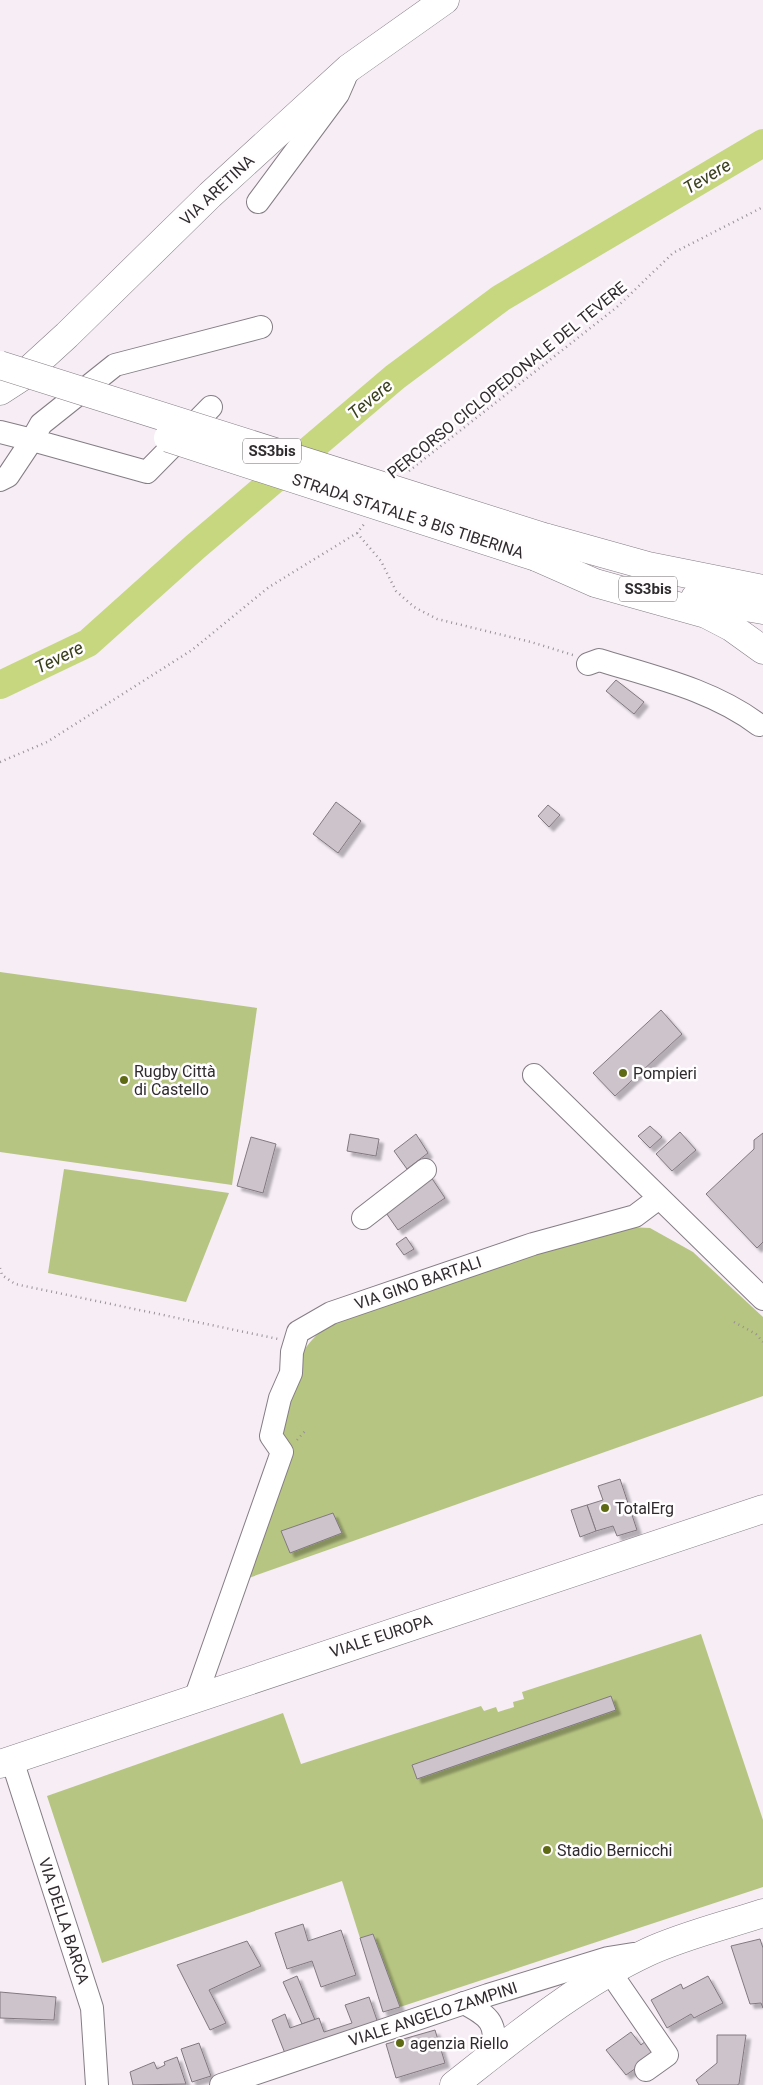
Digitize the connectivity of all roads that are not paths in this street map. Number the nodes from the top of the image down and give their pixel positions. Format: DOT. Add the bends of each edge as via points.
graph roads {
  1 [pos="445,0"];
  2 [pos="349,68"];
  3 [pos="258,202"];
  4 [pos="261,327"];
  5 [pos="0,365"];
  6 [pos="0,384"];
  7 [pos="0,391"];
  8 [pos="211,407"];
  9 [pos="0,432"];
  10 [pos="32,440"];
  11 [pos="9,480"];
  12 [pos="540,547"];
  13 [pos="763,589"];
  14 [pos="763,610"];
  15 [pos="763,650"];
  16 [pos="588,664"];
  17 [pos="760,725"];
  18 [pos="534,1075"];
  19 [pos="425,1170"];
  20 [pos="659,1198"];
  21 [pos="363,1218"];
  22 [pos="763,1299"];
  23 [pos="763,1509"];
  24 [pos="195,1699"];
  25 [pos="6,1762"];
  26 [pos="763,1913"];
  27 [pos="649,1951"];
  28 [pos="610,1972"];
  29 [pos="464,2003"];
  30 [pos="493,2054"];
  31 [pos="646,2070"];
  32 [pos="97,2085"];
  33 [pos="220,2085"];
  34 [pos="454,2085"];
  1 -- 2 [label="main road, VIA ARETINA"];
  2 -- 3 [label="street" via="338,94"];
  2 -- 7 [label="main road, VIA ARETINA" via="210,195 67,335 20,378"];
  4 -- 10 [label="street" via="115,365 42,424"];
  5 -- 12 [label="main road, STRADA STATALE 3 BIS TIBERINA / SS3bis, bridge"];
  6 -- 12 [label="main road, STRADA STATALE 3 BIS TIBERINA / SS3bis, bridge"];
  8 -- 10 [label="street" via="147,472"];
  9 -- 10 [label="street"];
  10 -- 11 [label="street"];
  12 -- 13 [label="main road, STRADA STATALE 3 BIS TIBERINA / SS3bis"];
  12 -- 14 [label="main road, STRADA STATALE 3 BIS TIBERINA / SS3bis" via="645,588"];
  12 -- 15 [label="main road" via="595,583 706,614"];
  16 -- 17 [label="street" via="599,660 718,698"];
  18 -- 20 [label="street"];
  19 -- 21 [label="street"];
  20 -- 22 [label="street"];
  20 -- 24 [label="street, VIA GINO BARTALI" via="635,1216 533,1244 331,1312 298,1332 292,1352 291,1373 280,1398 271,1436 282,1452"];
  23 -- 24 [label="main road, VIALE EUROPA"];
  24 -- 25 [label="main road, VIALE EUROPA"];
  25 -- 32 [label="street, VIA DELLA BARCA" via="92,2008"];
  26 -- 27 [label="main road"];
  27 -- 28 [label="main road"];
  27 -- 29 [label="street, VIALE ANGELO ZAMPINI" via="608,1958"];
  28 -- 30 [label="main road" via="568,1998"];
  28 -- 31 [label="street" via="667,2055"];
  29 -- 30 [label="street" via="490,2020 495,2038"];
  29 -- 33 [label="street, VIALE ANGELO ZAMPINI"];
  30 -- 34 [label="main road"];
}
